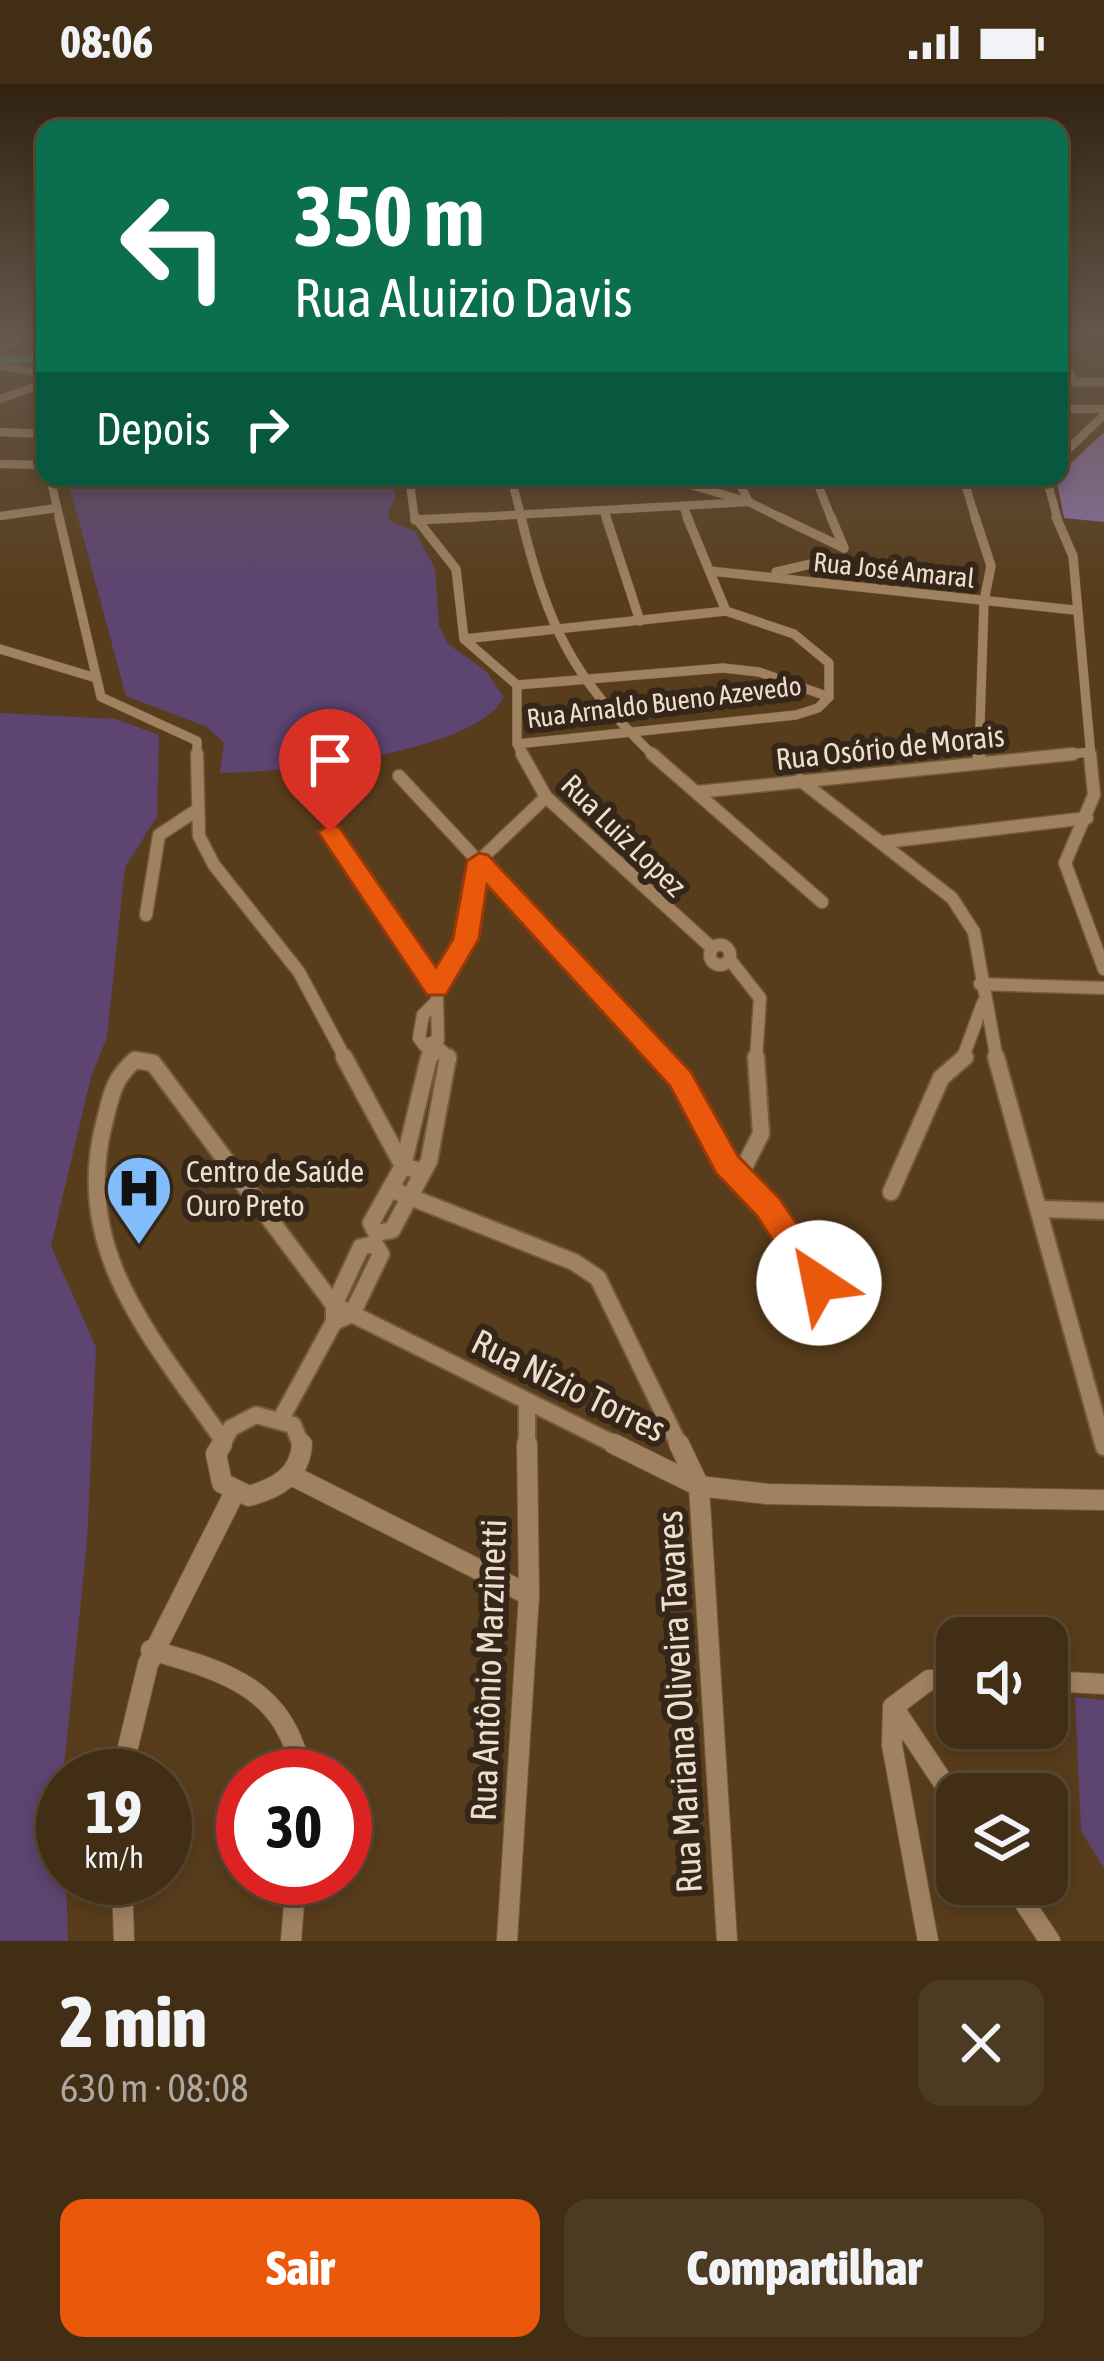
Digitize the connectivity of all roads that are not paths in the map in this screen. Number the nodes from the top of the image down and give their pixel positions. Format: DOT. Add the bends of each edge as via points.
graph roads {
  1 [pos="1097,420"];
  2 [pos="0,432"];
  3 [pos="36,434"];
  4 [pos="1068,449"];
  5 [pos="0,464"];
  6 [pos="36,465"];
  7 [pos="52,486"];
  8 [pos="410,486"];
  9 [pos="514,486"];
  10 [pos="695,486"];
  11 [pos="741,486"];
  12 [pos="819,486"];
  13 [pos="966,486"];
  14 [pos="1046,486"];
  15 [pos="749,502"];
  16 [pos="683,506"];
  17 [pos="57,508"];
  18 [pos="604,511"];
  19 [pos="522,515"];
  20 [pos="0,516"];
  21 [pos="416,520"];
  22 [pos="824,561"];
  23 [pos="710,571"];
  24 [pos="762,576"];
  25 [pos="984,601"];
  26 [pos="1074,610"];
  27 [pos="726,611"];
  28 [pos="640,622"];
  29 [pos="554,631"];
  30 [pos="464,639"];
  31 [pos="0,649"];
  32 [pos="96,678"];
  33 [pos="587,679"];
  34 [pos="517,685"];
  35 [pos="829,697"];
  36 [pos="629,731"];
  37 [pos="517,744"];
  38 [pos="1089,752"];
  39 [pos="980,761"];
  40 [pos="399,776"];
  41 [pos="800,780"];
  42 [pos="697,792"];
  43 [pos="546,797"];
  44 [pos="197,810"];
  45 [pos="1087,818"];
  46 [pos="330,832"];
  47 [pos="884,842"];
  48 [pos="479,861"];
  49 [pos="822,902"];
  50 [pos="146,915"];
  51 [pos="727,962"];
  52 [pos="1104,969"];
  53 [pos="710,973"];
  54 [pos="980,984"];
  55 [pos="1104,988"];
  56 [pos="983,1004"];
  57 [pos="403,1166"];
  58 [pos="423,1172"];
  59 [pos="740,1175"];
  60 [pos="390,1189"];
  61 [pos="891,1192"];
  62 [pos="412,1195"];
  63 [pos="1042,1210"];
  64 [pos="1104,1211"];
  65 [pos="819,1283"];
  66 [pos="340,1314"];
  67 [pos="527,1401"];
  68 [pos="282,1417"];
  69 [pos="222,1439"];
  70 [pos="1104,1448"];
  71 [pos="293,1476"];
  72 [pos="699,1486"];
  73 [pos="235,1492"];
  74 [pos="1104,1500"];
  75 [pos="530,1595"];
  76 [pos="151,1650"];
  77 [pos="936,1680"];
  78 [pos="1068,1683"];
  79 [pos="1104,1684"];
  80 [pos="892,1707"];
  81 [pos="125,1749"];
  82 [pos="301,1749"];
  83 [pos="937,1773"];
  84 [pos="123,1905"];
  85 [pos="294,1905"];
  86 [pos="1026,1905"];
  87 [pos="124,1941"];
  88 [pos="291,1941"];
  89 [pos="507,1941"];
  90 [pos="727,1941"];
  91 [pos="928,1941"];
  92 [pos="1050,1941"];
  1 -- 4 [label="street"];
  2 -- 3 [label="street"];
  5 -- 6 [label="street"];
  7 -- 17 [label="street"];
  8 -- 21 [label="street"];
  9 -- 19 [label="street"];
  10 -- 15 [label="street"];
  11 -- 15 [label="street"];
  12 -- 15 [label="street" via="844,548"];
  13 -- 25 [label="street" via="991,566"];
  14 -- 26 [label="street" via="1073,556"];
  15 -- 16 [label="street"];
  16 -- 18 [label="street"];
  16 -- 23 [label="street"];
  17 -- 20 [label="street"];
  17 -- 32 [label="street"];
  18 -- 19 [label="street"];
  18 -- 28 [label="street"];
  19 -- 21 [label="street"];
  19 -- 29 [label="street"];
  21 -- 30 [label="street" via="456,569"];
  22 -- 24 [label="street"];
  23 -- 24 [label="street, Rua José Amaral"];
  23 -- 27 [label="street"];
  24 -- 25 [label="street, Rua José Amaral"];
  25 -- 26 [label="street, Rua José Amaral"];
  25 -- 39 [label="street"];
  26 -- 38 [label="street"];
  27 -- 28 [label="street, Rua Arnaldo Bueno Azevedo"];
  27 -- 35 [label="street, Rua Arnaldo Bueno Azevedo" via="818,648 831,672"];
  28 -- 29 [label="street, Rua Arnaldo Bueno Azevedo"];
  29 -- 30 [label="street, Rua Arnaldo Bueno Azevedo"];
  29 -- 33 [label="street"];
  30 -- 34 [label="street"];
  31 -- 32 [label="street"];
  32 -- 44 [label="street" via="104,702 194,738 201,751"];
  33 -- 34 [label="street"];
  33 -- 35 [label="street" via="737,669"];
  33 -- 36 [label="street"];
  34 -- 37 [label="street"];
  35 -- 36 [label="street, Rua Arnaldo Bueno Azevedo" via="796,715"];
  36 -- 37 [label="street, Rua Arnaldo Bueno Azevedo"];
  36 -- 42 [label="street"];
  37 -- 43 [label="street, Rua Luiz Lopez"];
  38 -- 39 [label="street, Rua Osório de Morais"];
  38 -- 45 [label="street" via="1094,795"];
  39 -- 41 [label="street, Rua Osório de Morais"];
  40 -- 48 [label="street"];
  41 -- 42 [label="street, Rua Osório de Morais"];
  41 -- 47 [label="street"];
  42 -- 49 [label="street"];
  43 -- 48 [label="street"];
  43 -- 51 [label="street, Rua Luiz Lopez" via="712,948 708,957"];
  44 -- 50 [label="street" via="159,835"];
  44 -- 57 [label="street" via="214,865 299,972"];
  45 -- 47 [label="street"];
  45 -- 52 [label="street" via="1066,873"];
  46 -- 48 [label="street" via="437,995 466,939"];
  47 -- 54 [label="street" via="962,910 974,932"];
  48 -- 59 [label="street" via="681,1079"];
  51 -- 53 [label="street"];
  51 -- 59 [label="street, Rua Luiz Lopez" via="750,976 764,1006 756,1069 766,1120 760,1148"];
  54 -- 55 [label="street"];
  54 -- 56 [label="street"];
  56 -- 61 [label="street" via="968,1054 941,1078"];
  56 -- 63 [label="street"];
  57 -- 58 [label="street"];
  57 -- 58 [label="street" via="427,1058 441,1050 450,1059"];
  57 -- 60 [label="street"];
  58 -- 62 [label="street"];
  59 -- 65 [label="street"];
  60 -- 62 [label="street, Rua Mariana Oliveira Tavares"];
  60 -- 62 [label="street" via="371,1223 376,1232 392,1230"];
  62 -- 72 [label="street, Rua Mariana Oliveira Tavares" via="598,1278"];
  63 -- 64 [label="street"];
  63 -- 70 [label="street"];
  66 -- 67 [label="street, Rua Nízio Torres"];
  66 -- 68 [label="street"];
  66 -- 69 [label="street, Rua Nízio Torres" via="153,1064 134,1060 115,1078 95,1154 97,1224 124,1298"];
  67 -- 72 [label="street, Rua Nízio Torres"];
  67 -- 75 [label="street, Rua Antônio Marzinetti"];
  68 -- 69 [label="street" via="256,1415"];
  68 -- 71 [label="street" via="301,1436"];
  69 -- 73 [label="street" via="216,1469"];
  71 -- 73 [label="street" via="265,1494"];
  71 -- 75 [label="street"];
  72 -- 74 [label="street, Rua Nízio Torres"];
  72 -- 90 [label="street, Rua Mariana Oliveira Tavares"];
  73 -- 76 [label="street"];
  75 -- 89 [label="street, Rua Antônio Marzinetti"];
  76 -- 81 [label="street"];
  76 -- 82 [label="street" via="268,1696"];
  77 -- 80 [label="street"];
  78 -- 79 [label="street"];
  80 -- 83 [label="street"];
  80 -- 91 [label="street"];
  84 -- 87 [label="street"];
  85 -- 88 [label="street"];
  86 -- 92 [label="street"];
}
